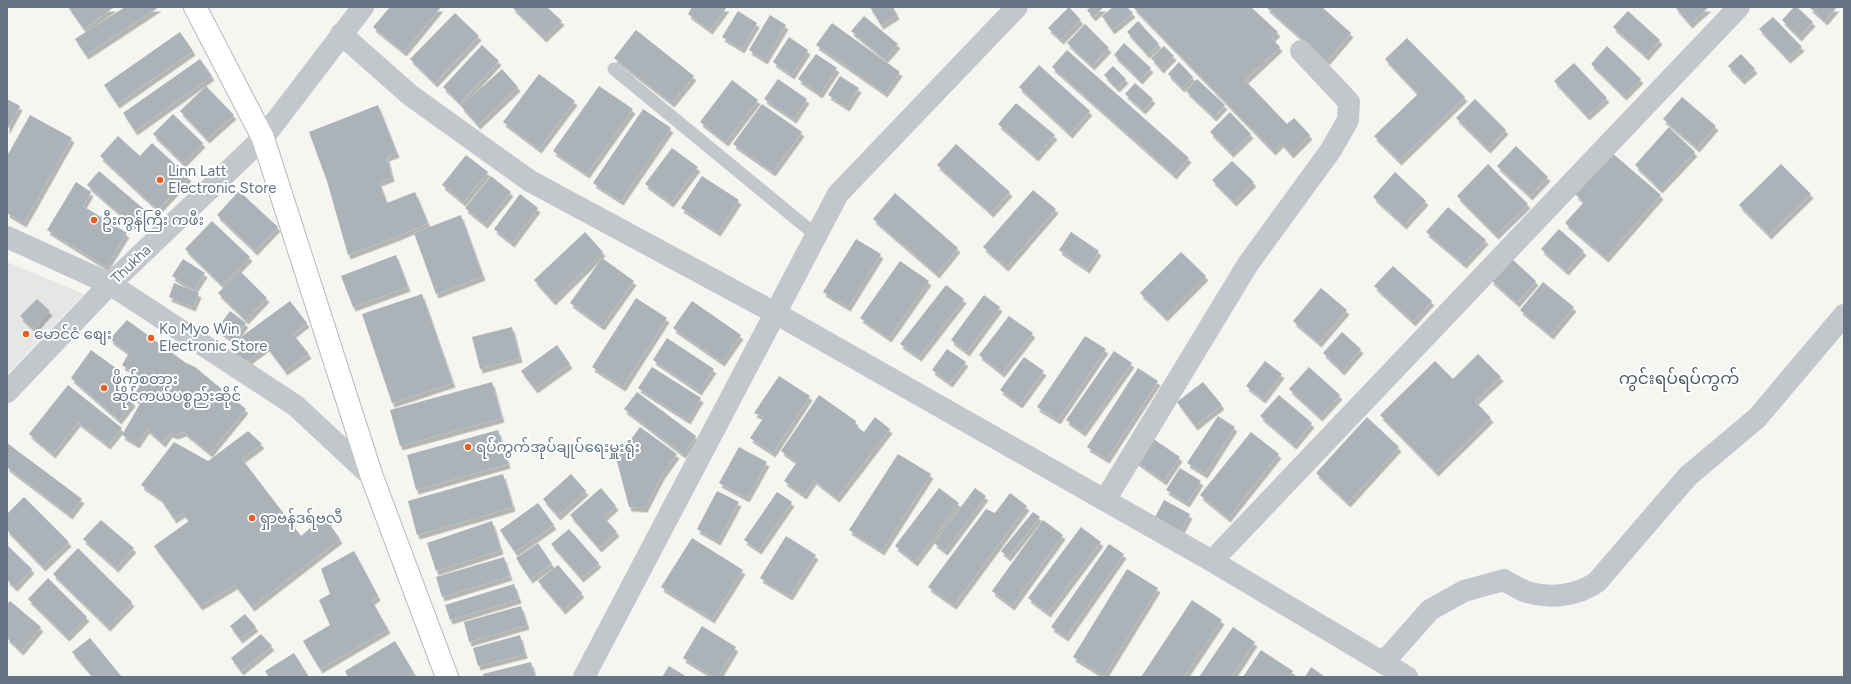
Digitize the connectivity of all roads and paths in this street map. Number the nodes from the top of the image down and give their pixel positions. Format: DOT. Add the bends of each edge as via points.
graph roads {
  1 [pos="195,7"];
  2 [pos="363,7"];
  3 [pos="1017,7"];
  4 [pos="1739,7"];
  5 [pos="341,34"];
  6 [pos="1301,50"];
  7 [pos="614,69"];
  8 [pos="263,138"];
  9 [pos="816,236"];
  10 [pos="7,237"];
  11 [pos="110,284"];
  12 [pos="777,314"];
  13 [pos="1844,315"];
  14 [pos="7,392"];
  15 [pos="372,477"];
  16 [pos="1105,500"];
  17 [pos="1212,561"];
  18 [pos="1383,663"];
  19 [pos="446,677"];
  20 [pos="584,677"];
  21 [pos="1407,677"];
  1 -- 8 [label="main road"];
  2 -- 5 [label="street, Thukha"];
  3 -- 9 [label="street" via="838,194"];
  4 -- 17 [label="street"];
  5 -- 8 [label="street, Thukha"];
  5 -- 12 [label="street" via="410,96 530,181"];
  6 -- 16 [label="street" via="1349,102 1348,120 1331,150 1248,264"];
  7 -- 9 [label="lane"];
  8 -- 11 [label="street, Thukha"];
  8 -- 15 [label="main road"];
  9 -- 12 [label="street"];
  10 -- 11 [label="street"];
  11 -- 14 [label="street, Thukha"];
  11 -- 15 [label="street" via="296,406"];
  12 -- 16 [label="street"];
  12 -- 20 [label="street"];
  13 -- 18 [label="street" via="1757,418 1688,476 1597,582 1586,590 1556,596 1526,592 1504,580 1464,591 1430,610"];
  15 -- 19 [label="main road"];
  16 -- 17 [label="street"];
  17 -- 18 [label="street"];
  18 -- 21 [label="street"];
}
